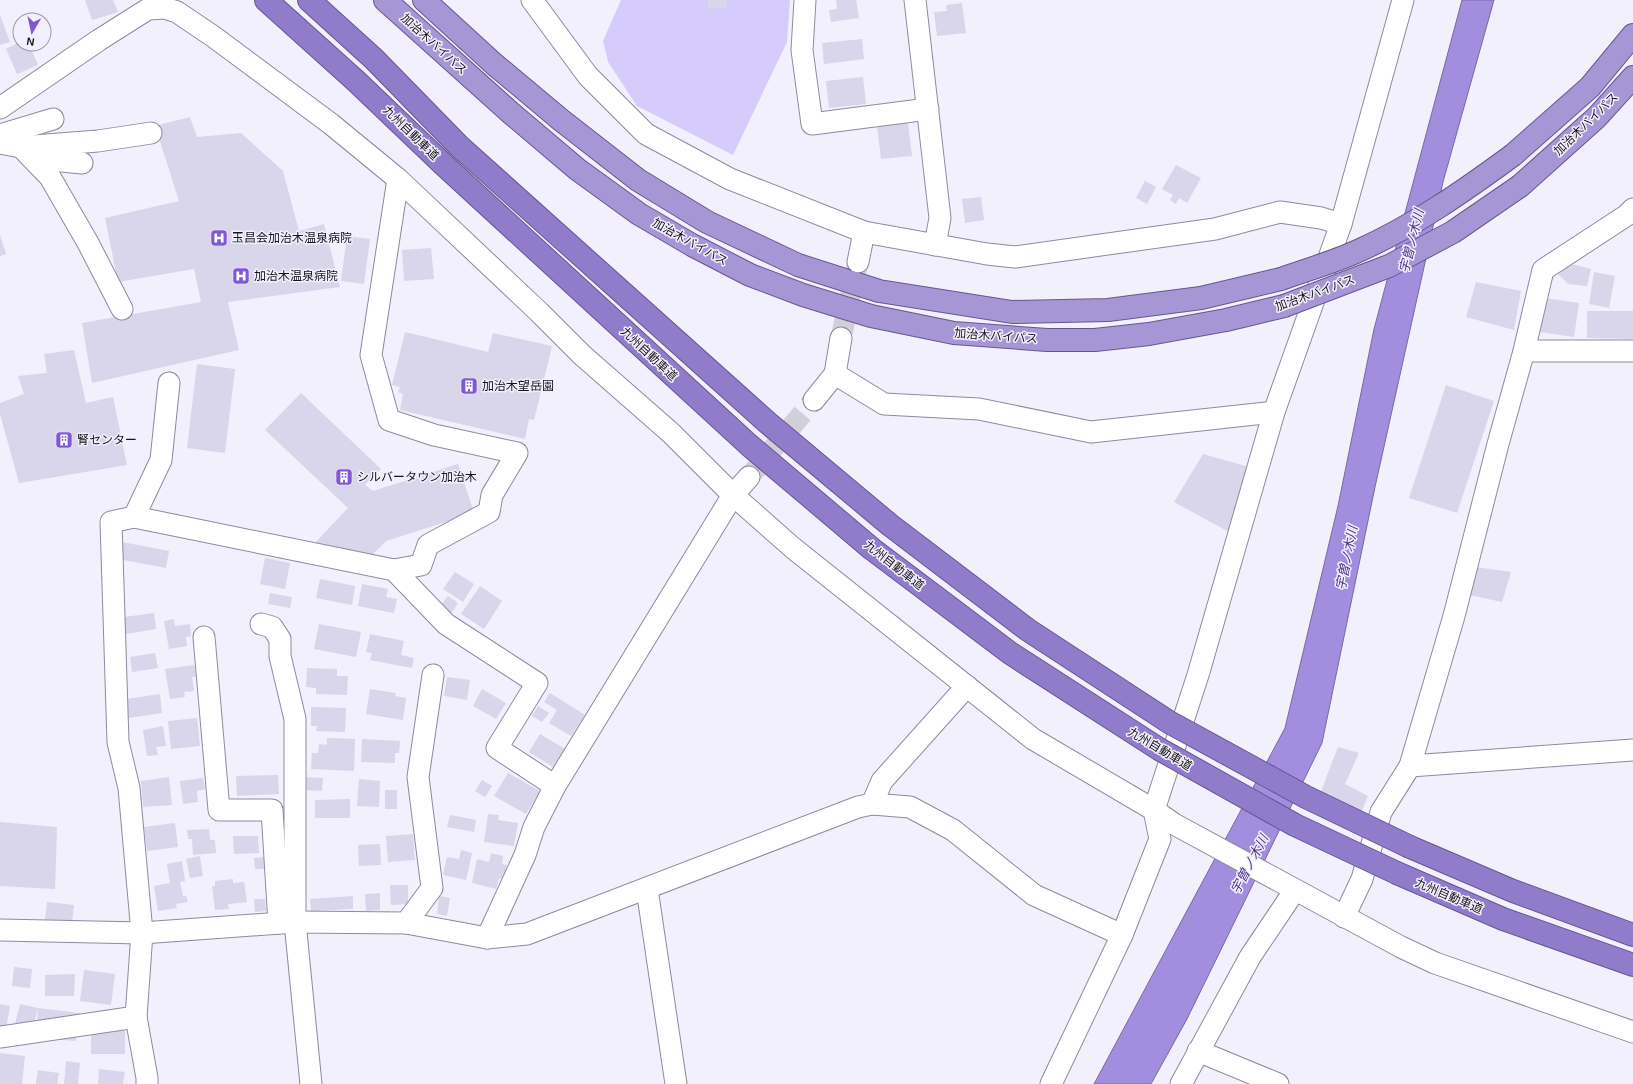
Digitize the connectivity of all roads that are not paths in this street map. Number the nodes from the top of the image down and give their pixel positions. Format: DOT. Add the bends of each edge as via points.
graph roads {
  1 [pos="251,0"];
  2 [pos="266,0"];
  3 [pos="309,0"];
  4 [pos="385,0"];
  5 [pos="424,0"];
  6 [pos="532,0"];
  7 [pos="806,0"];
  8 [pos="915,0"];
  9 [pos="1403,0"];
  10 [pos="165,4"];
  11 [pos="1633,35"];
  12 [pos="1633,77"];
  13 [pos="356,81"];
  14 [pos="0,108"];
  15 [pos="928,109"];
  16 [pos="53,120"];
  17 [pos="151,133"];
  18 [pos="0,134"];
  19 [pos="0,143"];
  20 [pos="26,152"];
  21 [pos="82,163"];
  22 [pos="398,179"];
  23 [pos="1633,209"];
  24 [pos="1341,224"];
  25 [pos="864,232"];
  26 [pos="935,245"];
  27 [pos="858,262"];
  28 [pos="122,309"];
  29 [pos="841,338"];
  30 [pos="1524,351"];
  31 [pos="1633,351"];
  32 [pos="835,374"];
  33 [pos="169,383"];
  34 [pos="814,400"];
  35 [pos="1274,412"];
  36 [pos="749,477"];
  37 [pos="733,495"];
  38 [pos="134,517"];
  39 [pos="394,570"];
  40 [pos="262,624"];
  41 [pos="204,637"];
  42 [pos="433,675"];
  43 [pos="967,686"];
  44 [pos="1633,750"];
  45 [pos="1410,766"];
  46 [pos="555,786"];
  47 [pos="872,804"];
  48 [pos="1154,810"];
  49 [pos="1290,887"];
  50 [pos="647,889"];
  51 [pos="1344,917"];
  52 [pos="287,923"];
  53 [pos="406,923"];
  54 [pos="0,930"];
  55 [pos="142,933"];
  56 [pos="1122,935"];
  57 [pos="1633,935"];
  58 [pos="487,938"];
  59 [pos="1633,965"];
  60 [pos="136,1018"];
  61 [pos="1633,1032"];
  62 [pos="0,1037"];
  63 [pos="1198,1051"];
  64 [pos="147,1084"];
  65 [pos="311,1084"];
  66 [pos="676,1084"];
  67 [pos="1052,1084"];
  68 [pos="1180,1084"];
  69 [pos="1278,1084"];
  1 -- 13 [label="highway"];
  2 -- 13 [label="highway, 九州自動車道"];
  3 -- 57 [label="highway, 九州自動車道, bridge" via="374,59 459,146 768,423 890,525 1028,630 1169,722 1306,797 1410,847 1514,891"];
  4 -- 12 [label="highway, 加治木バイパス, bridge" via="577,169 639,214 750,275 871,316 954,333 1047,340 1096,340 1149,334 1226,320 1284,306 1389,266 1453,232 1520,186 1597,117"];
  5 -- 11 [label="highway, 加治木バイパス, bridge" via="494,64 561,120 638,180 707,222 798,265 880,291 1012,312 1108,310 1201,298 1281,279 1357,252 1407,227 1468,189 1513,155 1590,87"];
  6 -- 25 [label="street" via="588,76 646,134 730,179"];
  7 -- 15 [label="street" via="802,50 812,124"];
  8 -- 15 [label="street"];
  9 -- 24 [label="street"];
  10 -- 14 [label="street" via="148,9"];
  10 -- 22 [label="street" via="331,124"];
  13 -- 59 [label="highway, 九州自動車道, bridge" via="743,440 872,549 1010,653 1159,749 1295,825 1503,919"];
  15 -- 26 [label="street" via="940,218"];
  16 -- 18 [label="street"];
  17 -- 20 [label="street"];
  19 -- 20 [label="street"];
  20 -- 21 [label="street"];
  20 -- 28 [label="street" via="50,177"];
  22 -- 37 [label="street" via="540,312 582,355 671,433"];
  22 -- 39 [label="street" via="372,355 389,420 434,435 517,453 492,495 489,512 428,544 421,565"];
  23 -- 30 [label="street" via="1543,270"];
  24 -- 26 [label="street" via="1321,218 1280,212 1215,229 1015,257"];
  24 -- 35 [label="street"];
  25 -- 26 [label="street"];
  25 -- 27 [label="street"];
  29 -- 32 [label="street"];
  30 -- 31 [label="street"];
  30 -- 45 [label="street" via="1454,616"];
  32 -- 34 [label="street"];
  32 -- 35 [label="street" via="884,404 979,409 1091,432"];
  33 -- 38 [label="street" via="161,460"];
  35 -- 48 [label="street" via="1198,675"];
  36 -- 37 [label="street"];
  37 -- 43 [label="street" via="793,548"];
  37 -- 46 [label="street"];
  38 -- 39 [label="street"];
  38 -- 55 [label="street" via="111,522 112,585 118,742 129,788"];
  39 -- 46 [label="street" via="446,624 537,683 497,748"];
  40 -- 52 [label="street" via="272,627 280,639 280,656 295,719"];
  41 -- 52 [label="street" via="219,810 272,810"];
  42 -- 53 [label="street" via="418,777 432,888"];
  43 -- 47 [label="street" via="882,781"];
  43 -- 48 [label="street" via="1033,739"];
  44 -- 45 [label="street"];
  45 -- 51 [label="street" via="1381,812 1362,879"];
  46 -- 58 [label="street" via="534,827 526,855"];
  47 -- 50 [label="street" via="858,807"];
  47 -- 56 [label="street" via="910,806 954,830 1034,896"];
  48 -- 49 [label="street" via="1174,824"];
  48 -- 56 [label="street" via="1160,839"];
  49 -- 51 [label="street"];
  49 -- 63 [label="street"];
  50 -- 58 [label="street" via="528,934"];
  50 -- 66 [label="street"];
  51 -- 61 [label="street" via="1435,963"];
  52 -- 53 [label="street"];
  52 -- 55 [label="street"];
  52 -- 65 [label="street"];
  53 -- 58 [label="street"];
  54 -- 55 [label="street"];
  55 -- 60 [label="street"];
  56 -- 67 [label="street"];
  60 -- 62 [label="street"];
  60 -- 64 [label="street"];
  63 -- 68 [label="street"];
  63 -- 69 [label="street"];
}
